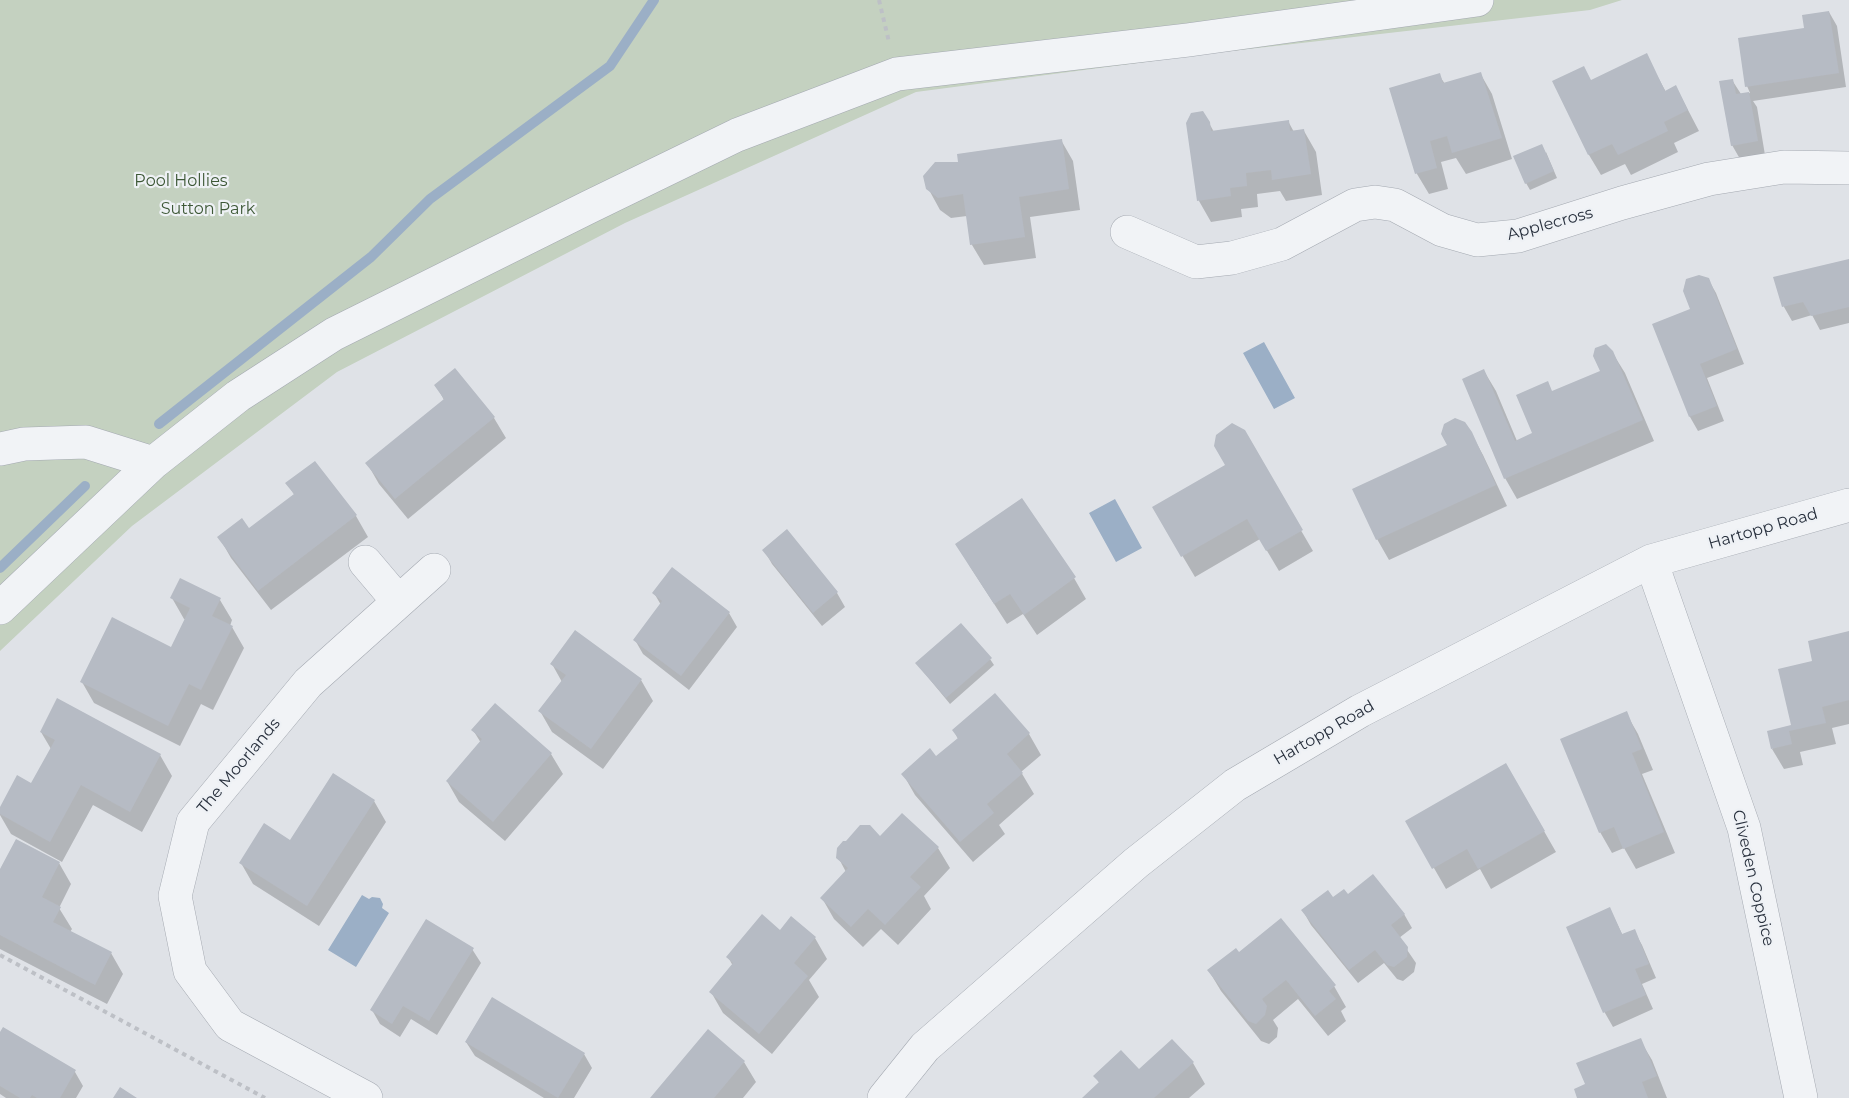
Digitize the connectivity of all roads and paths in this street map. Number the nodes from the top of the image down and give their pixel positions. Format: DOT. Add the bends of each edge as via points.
graph roads {
  1 [pos="1477,0"];
  2 [pos="1849,168"];
  3 [pos="1127,232"];
  4 [pos="0,449"];
  5 [pos="153,463"];
  6 [pos="1849,504"];
  7 [pos="1651,561"];
  8 [pos="365,562"];
  9 [pos="434,570"];
  10 [pos="398,601"];
  11 [pos="0,608"];
  12 [pos="0,956"];
  13 [pos="265,1098"];
  14 [pos="366,1098"];
  15 [pos="884,1098"];
  16 [pos="1801,1098"];
  1 -- 5 [label="street" via="1188,40 897,74 737,135 334,334 238,396"];
  2 -- 3 [label="street, Applecross" via="1784,167 1710,179 1518,236 1477,240 1442,230 1395,205 1376,202 1355,205 1282,244 1232,258 1196,262"];
  4 -- 5 [label="street" via="24,444 86,442"];
  5 -- 11 [label="street"];
  6 -- 7 [label="street, Hartopp Road"];
  7 -- 15 [label="street, Hartopp Road" via="1360,711 1235,785 1136,863 925,1047"];
  7 -- 16 [label="street, Cliveden Coppice" via="1744,828"];
  8 -- 10 [label="street"];
  9 -- 10 [label="street, The Moorlands"];
  10 -- 14 [label="street, The Moorlands" via="308,683 193,822 175,896 190,971 230,1025"];
  12 -- 13 [label="path"];
}
